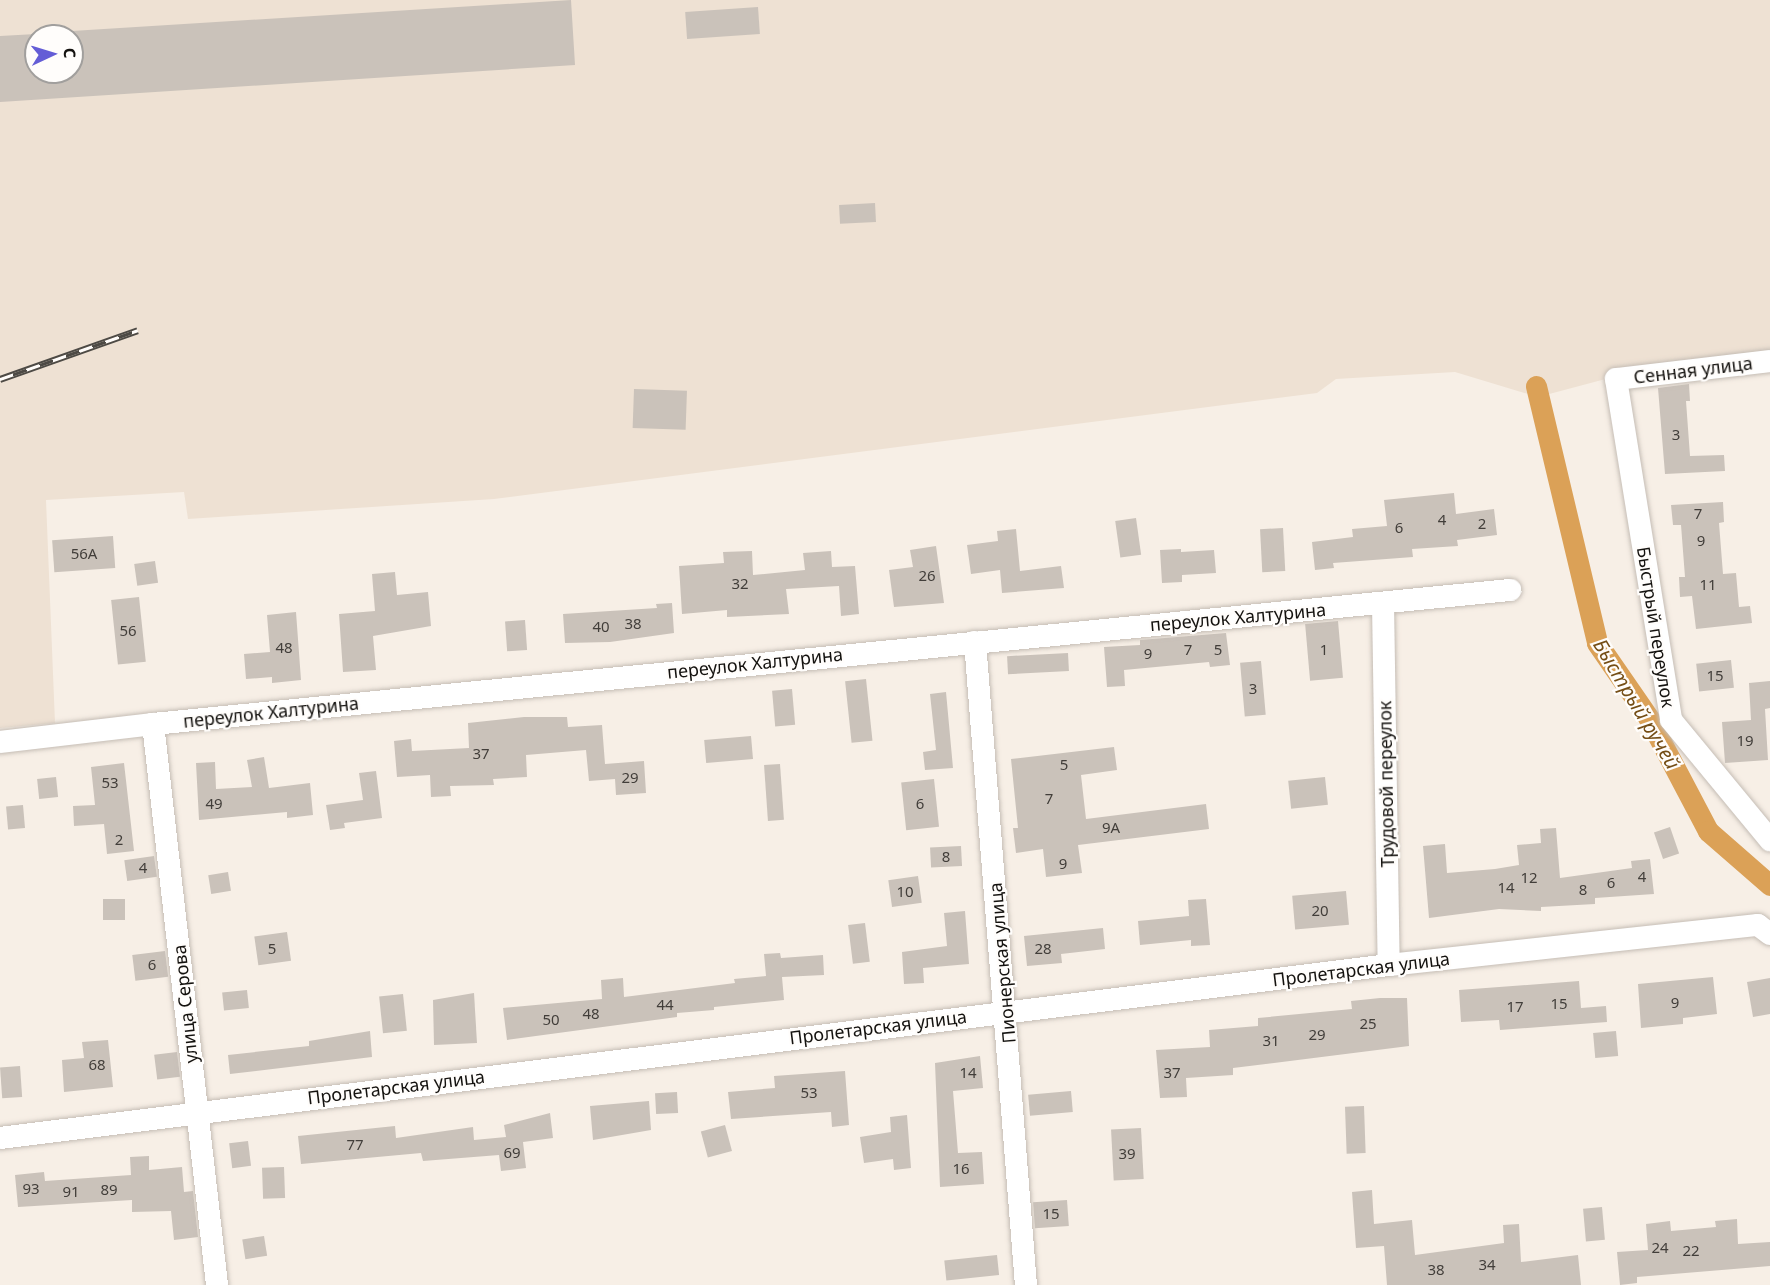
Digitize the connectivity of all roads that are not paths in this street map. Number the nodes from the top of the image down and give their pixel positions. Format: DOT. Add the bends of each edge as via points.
graph roads {
  1 [pos="1770,361"];
  2 [pos="1616,379"];
  3 [pos="1510,590"];
  4 [pos="1383,603"];
  5 [pos="975,642"];
  6 [pos="153,724"];
  7 [pos="0,742"];
  8 [pos="1770,840"];
  9 [pos="1764,930"];
  10 [pos="1389,966"];
  11 [pos="1006,1011"];
  12 [pos="197,1112"];
  13 [pos="0,1138"];
  14 [pos="217,1285"];
  15 [pos="1026,1285"];
  1 -- 2 [label="street, Сенная улица"];
  2 -- 8 [label="street, Быстрый переулок" via="1671,720"];
  3 -- 4 [label="street, переулок Халтурина"];
  4 -- 5 [label="street, переулок Халтурина"];
  4 -- 10 [label="street, Трудовой переулок"];
  5 -- 6 [label="street, переулок Халтурина"];
  5 -- 11 [label="street, Пионерская улица"];
  6 -- 7 [label="street, переулок Халтурина"];
  6 -- 12 [label="street, улица Серова"];
  9 -- 10 [label="street, Пролетарская улица"];
  10 -- 11 [label="street, Пролетарская улица"];
  11 -- 12 [label="street, Пролетарская улица"];
  11 -- 15 [label="street, Пионерская улица"];
  12 -- 13 [label="street, Пролетарская улица"];
  12 -- 14 [label="street, улица Серова"];
}
